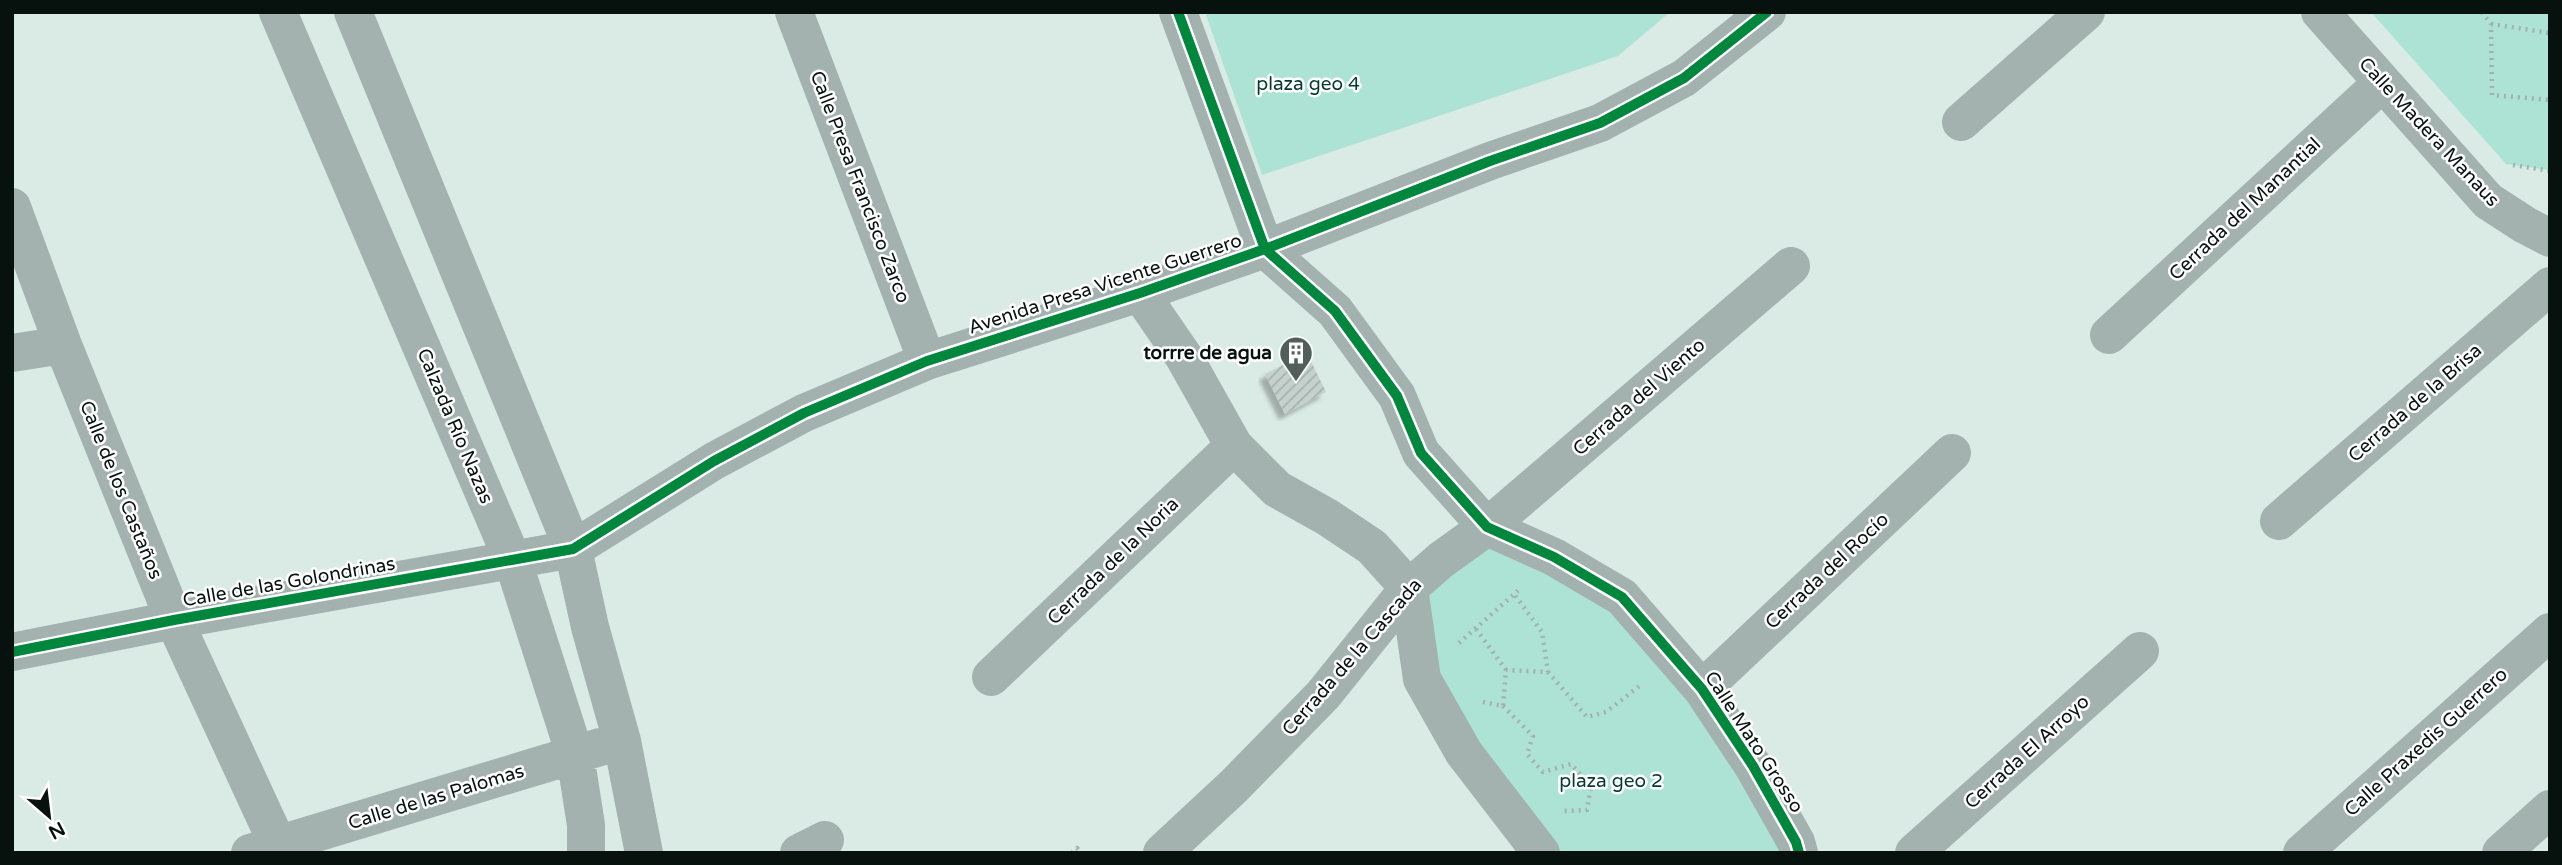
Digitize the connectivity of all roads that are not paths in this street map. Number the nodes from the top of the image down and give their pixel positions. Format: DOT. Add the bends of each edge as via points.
graph roads {
  1 [pos="278,12"];
  2 [pos="353,12"];
  3 [pos="794,12"];
  4 [pos="1178,12"];
  5 [pos="1767,12"];
  6 [pos="2086,12"];
  7 [pos="2320,12"];
  8 [pos="2382,83"];
  9 [pos="1961,122"];
  10 [pos="12,207"];
  11 [pos="2550,238"];
  12 [pos="1265,249"];
  13 [pos="1791,266"];
  14 [pos="2550,286"];
  15 [pos="1140,293"];
  16 [pos="2109,335"];
  17 [pos="63,345"];
  18 [pos="12,353"];
  19 [pos="927,360"];
  20 [pos="1234,446"];
  21 [pos="1952,453"];
  22 [pos="2280,521"];
  23 [pos="1487,527"];
  24 [pos="573,549"];
  25 [pos="513,561"];
  26 [pos="1409,588"];
  27 [pos="173,620"];
  28 [pos="2550,632"];
  29 [pos="2140,651"];
  30 [pos="12,652"];
  31 [pos="992,677"];
  32 [pos="1702,689"];
  33 [pos="622,741"];
  34 [pos="575,755"];
  35 [pos="2550,808"];
  36 [pos="264,849"];
  37 [pos="586,853"];
  38 [pos="644,853"];
  39 [pos="1162,853"];
  40 [pos="1541,853"];
  41 [pos="1800,853"];
  42 [pos="1914,853"];
  43 [pos="2302,853"];
  44 [pos="2501,853"];
  1 -- 25 [label="street, Calzada Río Nazas"];
  2 -- 24 [label="street"];
  3 -- 19 [label="street, Calle Presa Francisco Zarco"];
  4 -- 12 [label="street"];
  5 -- 12 [label="street, Avenida Presa Vicente Guerrero" via="1684,78 1600,122"];
  6 -- 9 [label="street"];
  7 -- 8 [label="street, Calle Madera Manaus"];
  8 -- 11 [label="street, Calle Madera Manaus" via="2488,201"];
  8 -- 16 [label="street, Cerrada del Manantial"];
  10 -- 17 [label="street, Calle de los Castaños"];
  12 -- 15 [label="street, Avenida Presa Vicente Guerrero"];
  12 -- 23 [label="street, Calle Mato Grosso" via="1335,311 1397,396 1421,453"];
  13 -- 23 [label="street, Cerrada del Viento"];
  14 -- 22 [label="street, Cerrada de la Brisa"];
  15 -- 19 [label="street, Avenida Presa Vicente Guerrero"];
  15 -- 20 [label="street" via="1184,357"];
  17 -- 18 [label="street"];
  17 -- 27 [label="street, Calle de los Castaños"];
  19 -- 24 [label="street, Avenida Presa Vicente Guerrero" via="770,431"];
  20 -- 26 [label="street" via="1277,489 1372,547"];
  20 -- 31 [label="street, Cerrada de la Noria"];
  21 -- 32 [label="street, Cerrada del Rocío"];
  23 -- 26 [label="street, Cerrada de la Cascada"];
  23 -- 32 [label="street, Calle Mato Grosso" via="1554,557 1622,597"];
  24 -- 25 [label="street, Calle de las Golondrinas"];
  24 -- 33 [label="street"];
  25 -- 27 [label="street, Calle de las Golondrinas"];
  25 -- 34 [label="street, Calzada Río Nazas"];
  26 -- 39 [label="street, Cerrada de la Cascada" via="1323,695"];
  26 -- 40 [label="street" via="1422,679 1464,754"];
  27 -- 30 [label="street, Calle de las Golondrinas"];
  27 -- 36 [label="street, Calle de los Castaños"];
  28 -- 43 [label="street, Calle Praxedis Guerrero"];
  29 -- 42 [label="street, Cerrada El Arroyo"];
  32 -- 41 [label="street, Calle Mato Grosso" via="1753,766"];
  33 -- 34 [label="street, Calle de las Palomas"];
  33 -- 38 [label="street"];
  34 -- 36 [label="street, Calle de las Palomas"];
  34 -- 37 [label="street, Calzada Río Nazas"];
  35 -- 44 [label="street"];
}
